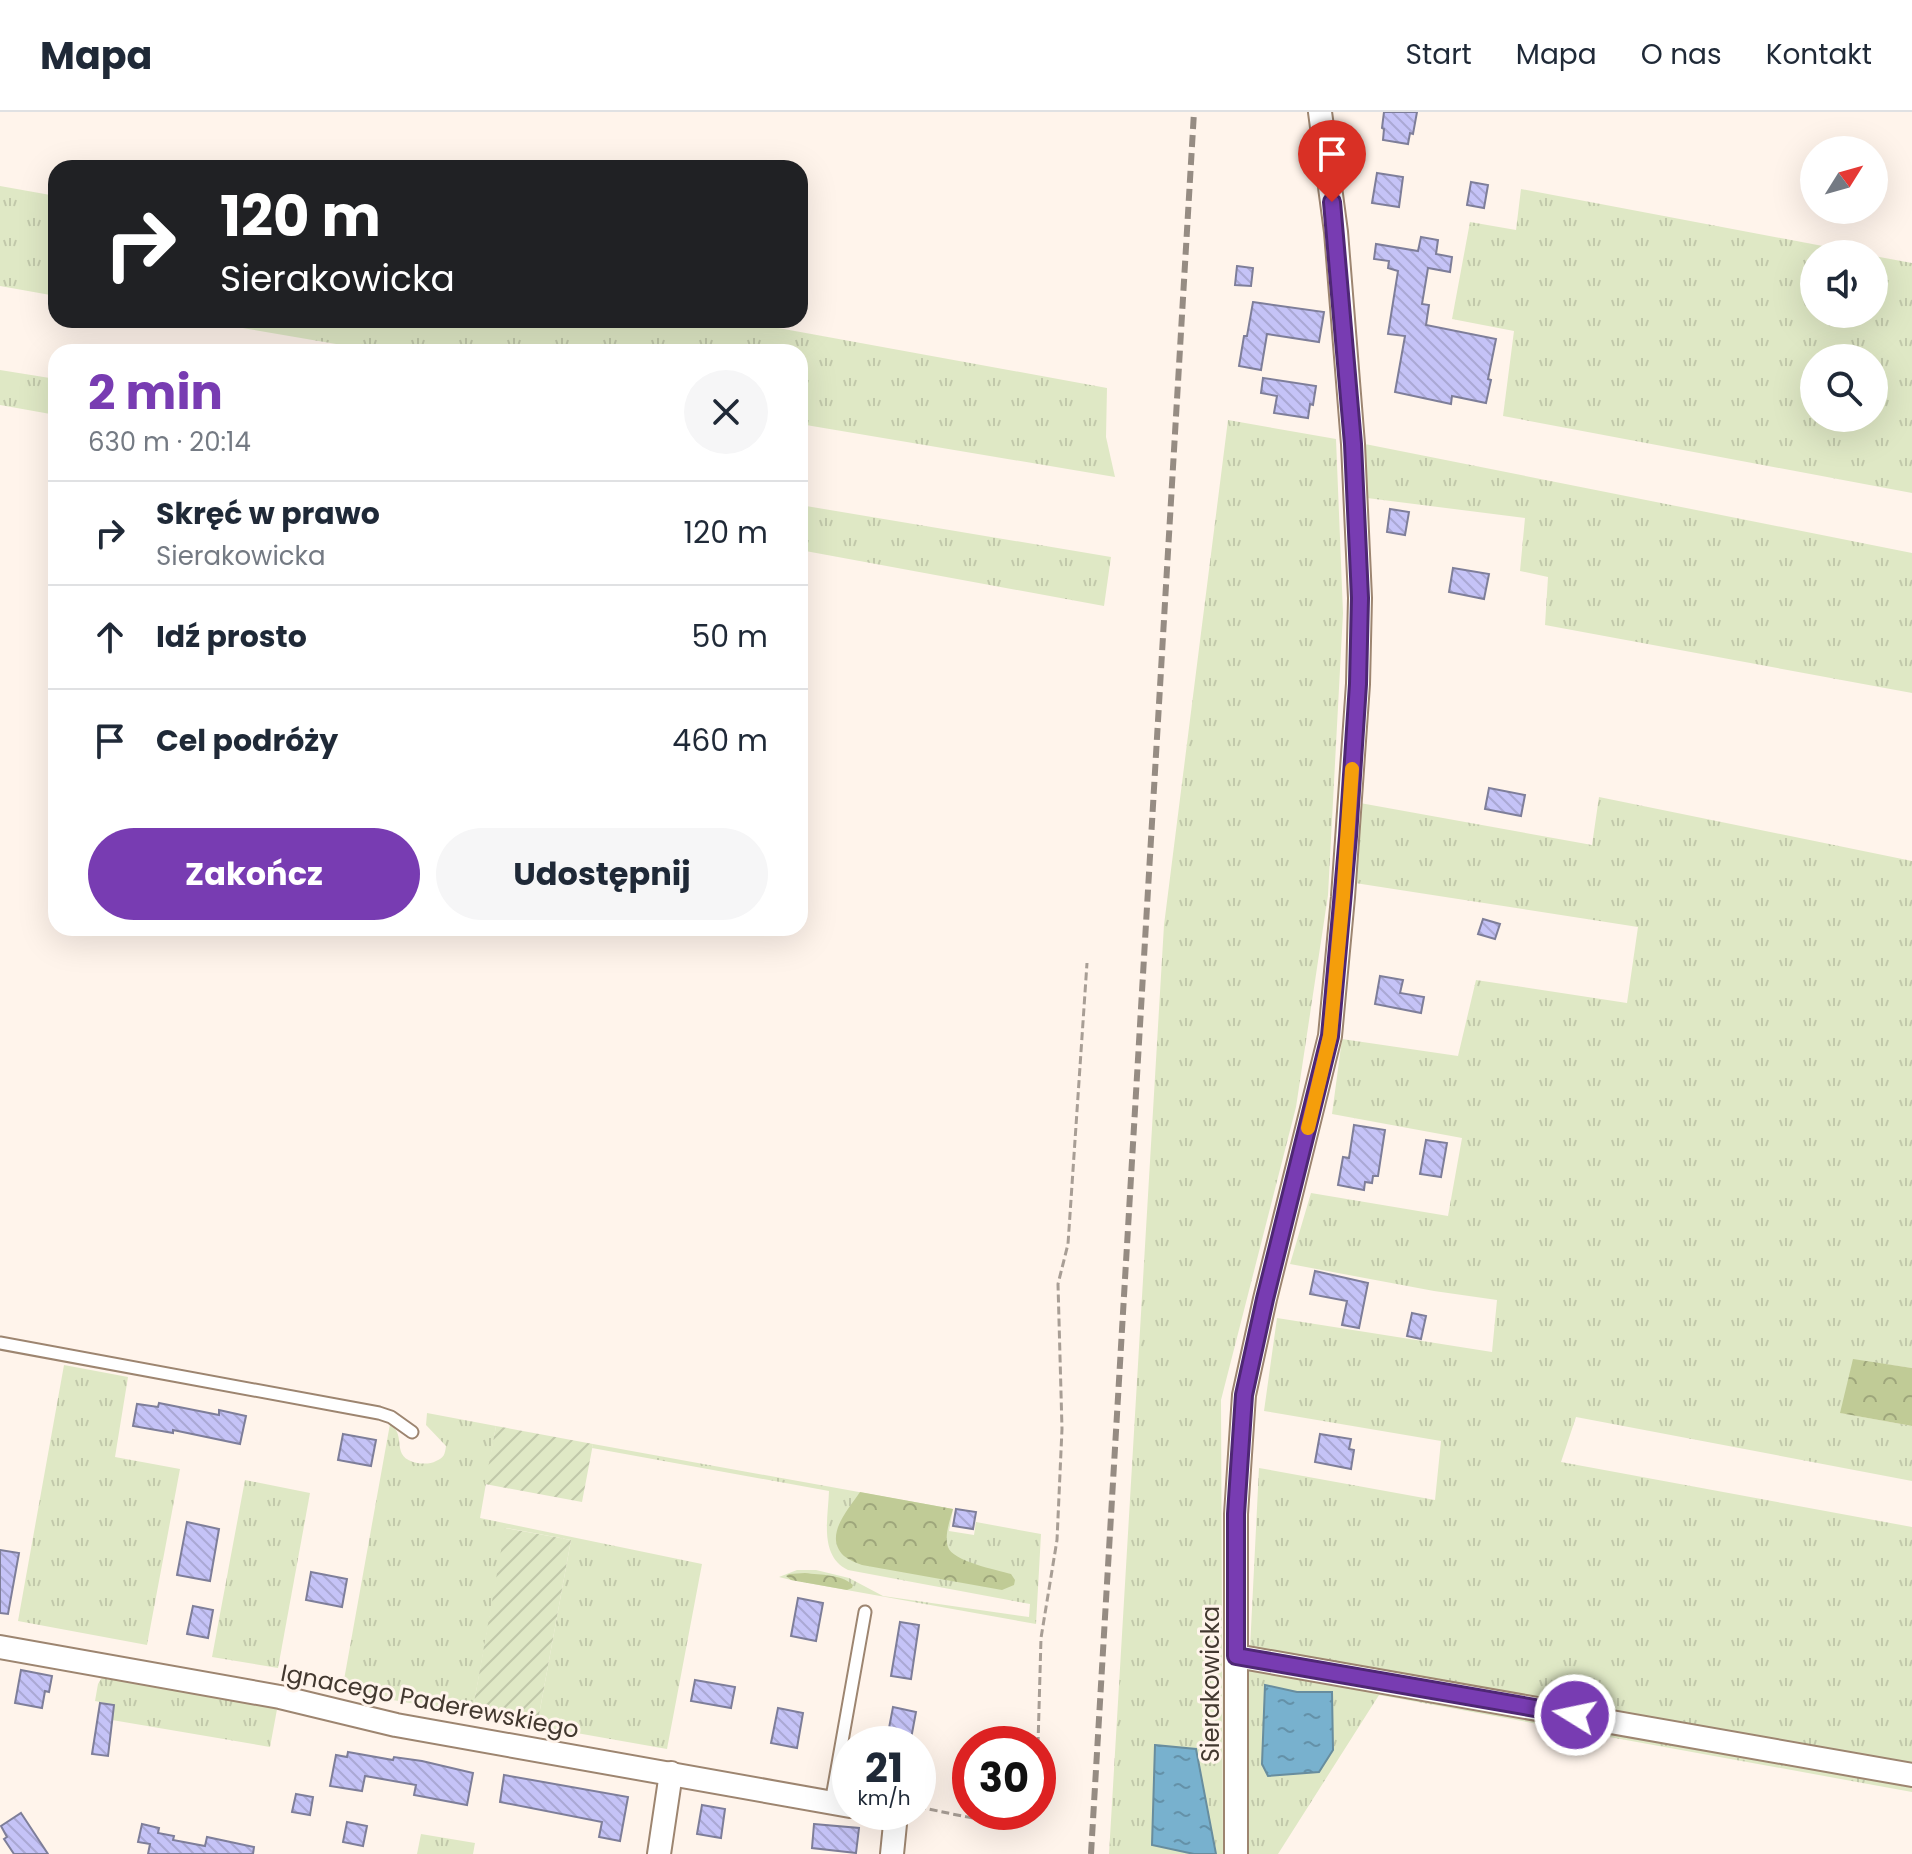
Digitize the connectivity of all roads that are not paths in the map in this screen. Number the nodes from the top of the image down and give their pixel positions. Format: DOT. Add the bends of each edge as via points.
graph roads {
  1 [pos="1320,112"];
  2 [pos="0,1343"];
  3 [pos="412,1432"];
  4 [pos="865,1612"];
  5 [pos="0,1647"];
  6 [pos="1236,1656"];
  7 [pos="851,1726"];
  8 [pos="671,1773"];
  9 [pos="1912,1775"];
  10 [pos="832,1802"];
  11 [pos="889,1830"];
  12 [pos="659,1854"];
  13 [pos="892,1854"];
  14 [pos="1236,1854"];
  1 -- 6 [label="street, Sierakowicka" via="1336,232 1353,444 1358,684 1330,1036 1244,1395 1236,1514"];
  2 -- 3 [label="lane" via="379,1413"];
  4 -- 7 [label="lane"];
  5 -- 8 [label="street, Ignacego Paderewskiego"];
  6 -- 9 [label="street"];
  6 -- 14 [label="street, Sierakowicka"];
  8 -- 10 [label="street, Ignacego Paderewskiego"];
  8 -- 12 [label="street"];
  11 -- 13 [label="street"];
}
